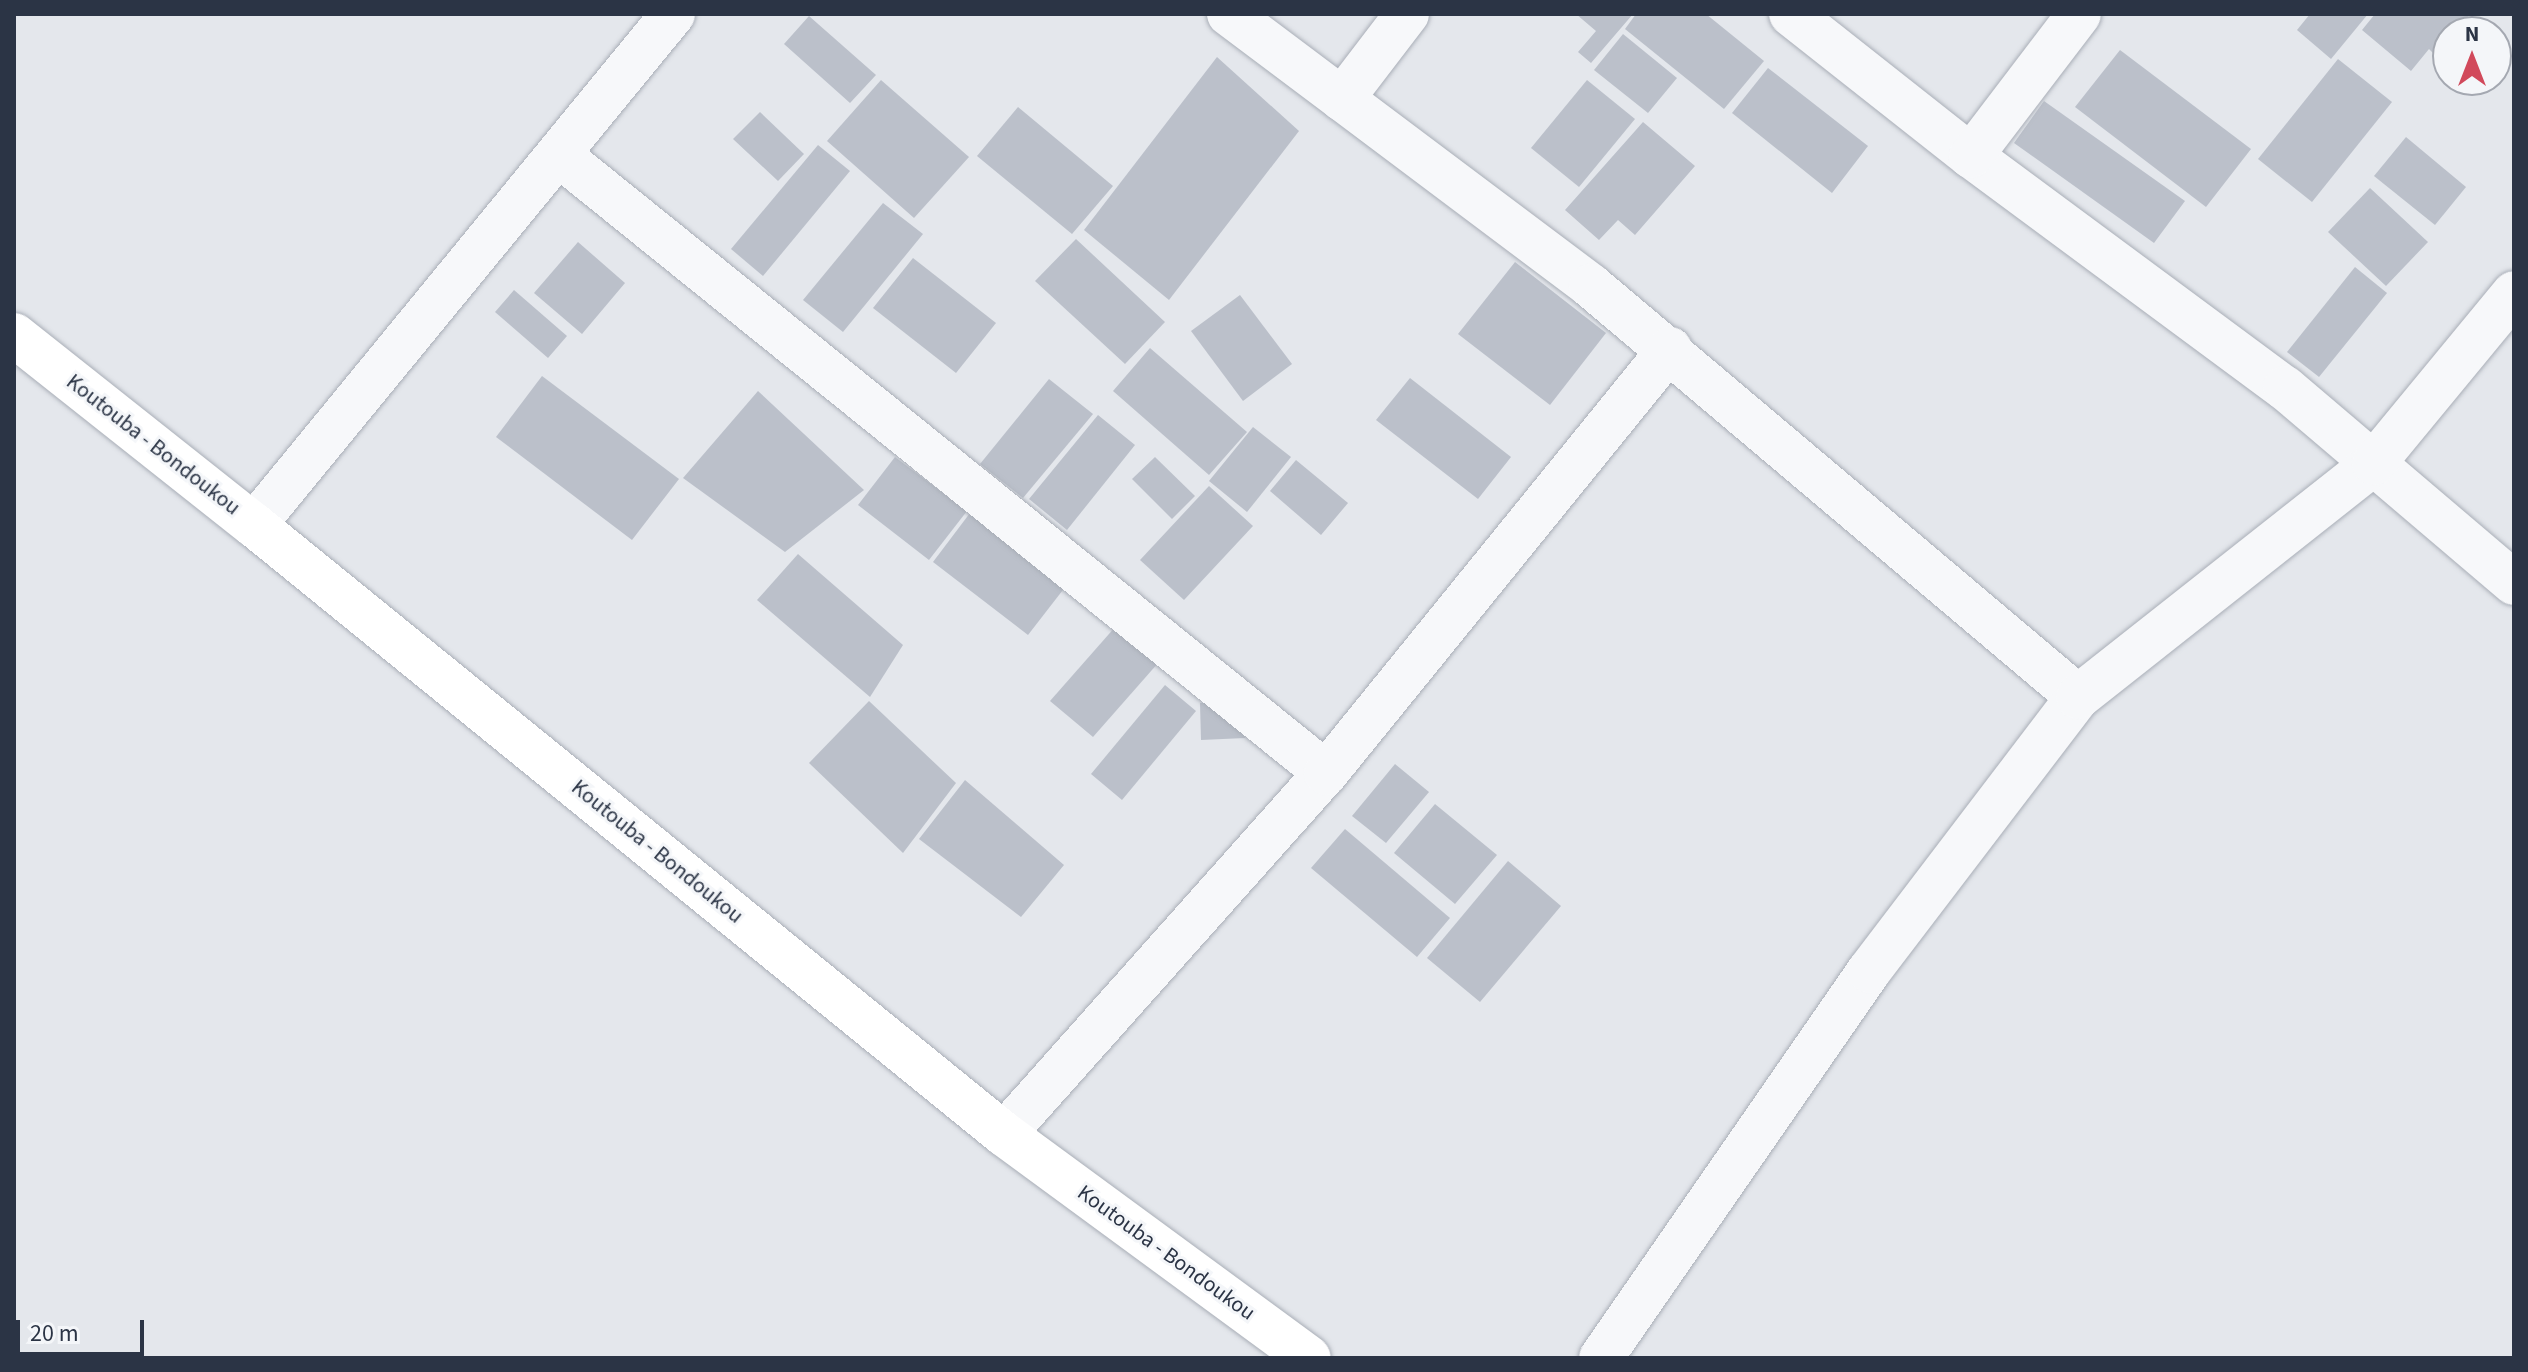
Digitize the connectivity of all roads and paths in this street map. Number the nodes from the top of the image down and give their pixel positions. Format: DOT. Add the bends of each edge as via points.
graph roads {
  1 [pos="673,14"];
  2 [pos="1229,14"];
  3 [pos="1407,14"];
  4 [pos="1791,14"];
  5 [pos="2079,14"];
  6 [pos="1342,99"];
  7 [pos="559,155"];
  8 [pos="1971,156"];
  9 [pos="2514,293"];
  10 [pos="14,335"];
  11 [pos="1670,349"];
  12 [pos="2374,463"];
  13 [pos="254,525"];
  14 [pos="2514,583"];
  15 [pos="2078,697"];
  16 [pos="1326,773"];
  17 [pos="1004,1134"];
  18 [pos="1309,1358"];
  19 [pos="1601,1358"];
  1 -- 7 [label="street"];
  2 -- 6 [label="street"];
  3 -- 6 [label="street"];
  4 -- 8 [label="street"];
  5 -- 8 [label="street"];
  6 -- 11 [label="street"];
  7 -- 13 [label="street"];
  7 -- 16 [label="street"];
  8 -- 12 [label="street" via="2285,388"];
  9 -- 12 [label="street"];
  10 -- 13 [label="main road, Koutouba - Bondoukou"];
  11 -- 15 [label="street"];
  11 -- 16 [label="street"];
  12 -- 14 [label="street"];
  12 -- 15 [label="street"];
  13 -- 17 [label="main road, Koutouba - Bondoukou"];
  15 -- 19 [label="street" via="1869,971"];
  16 -- 17 [label="street"];
  17 -- 18 [label="main road, Koutouba - Bondoukou"];
}
